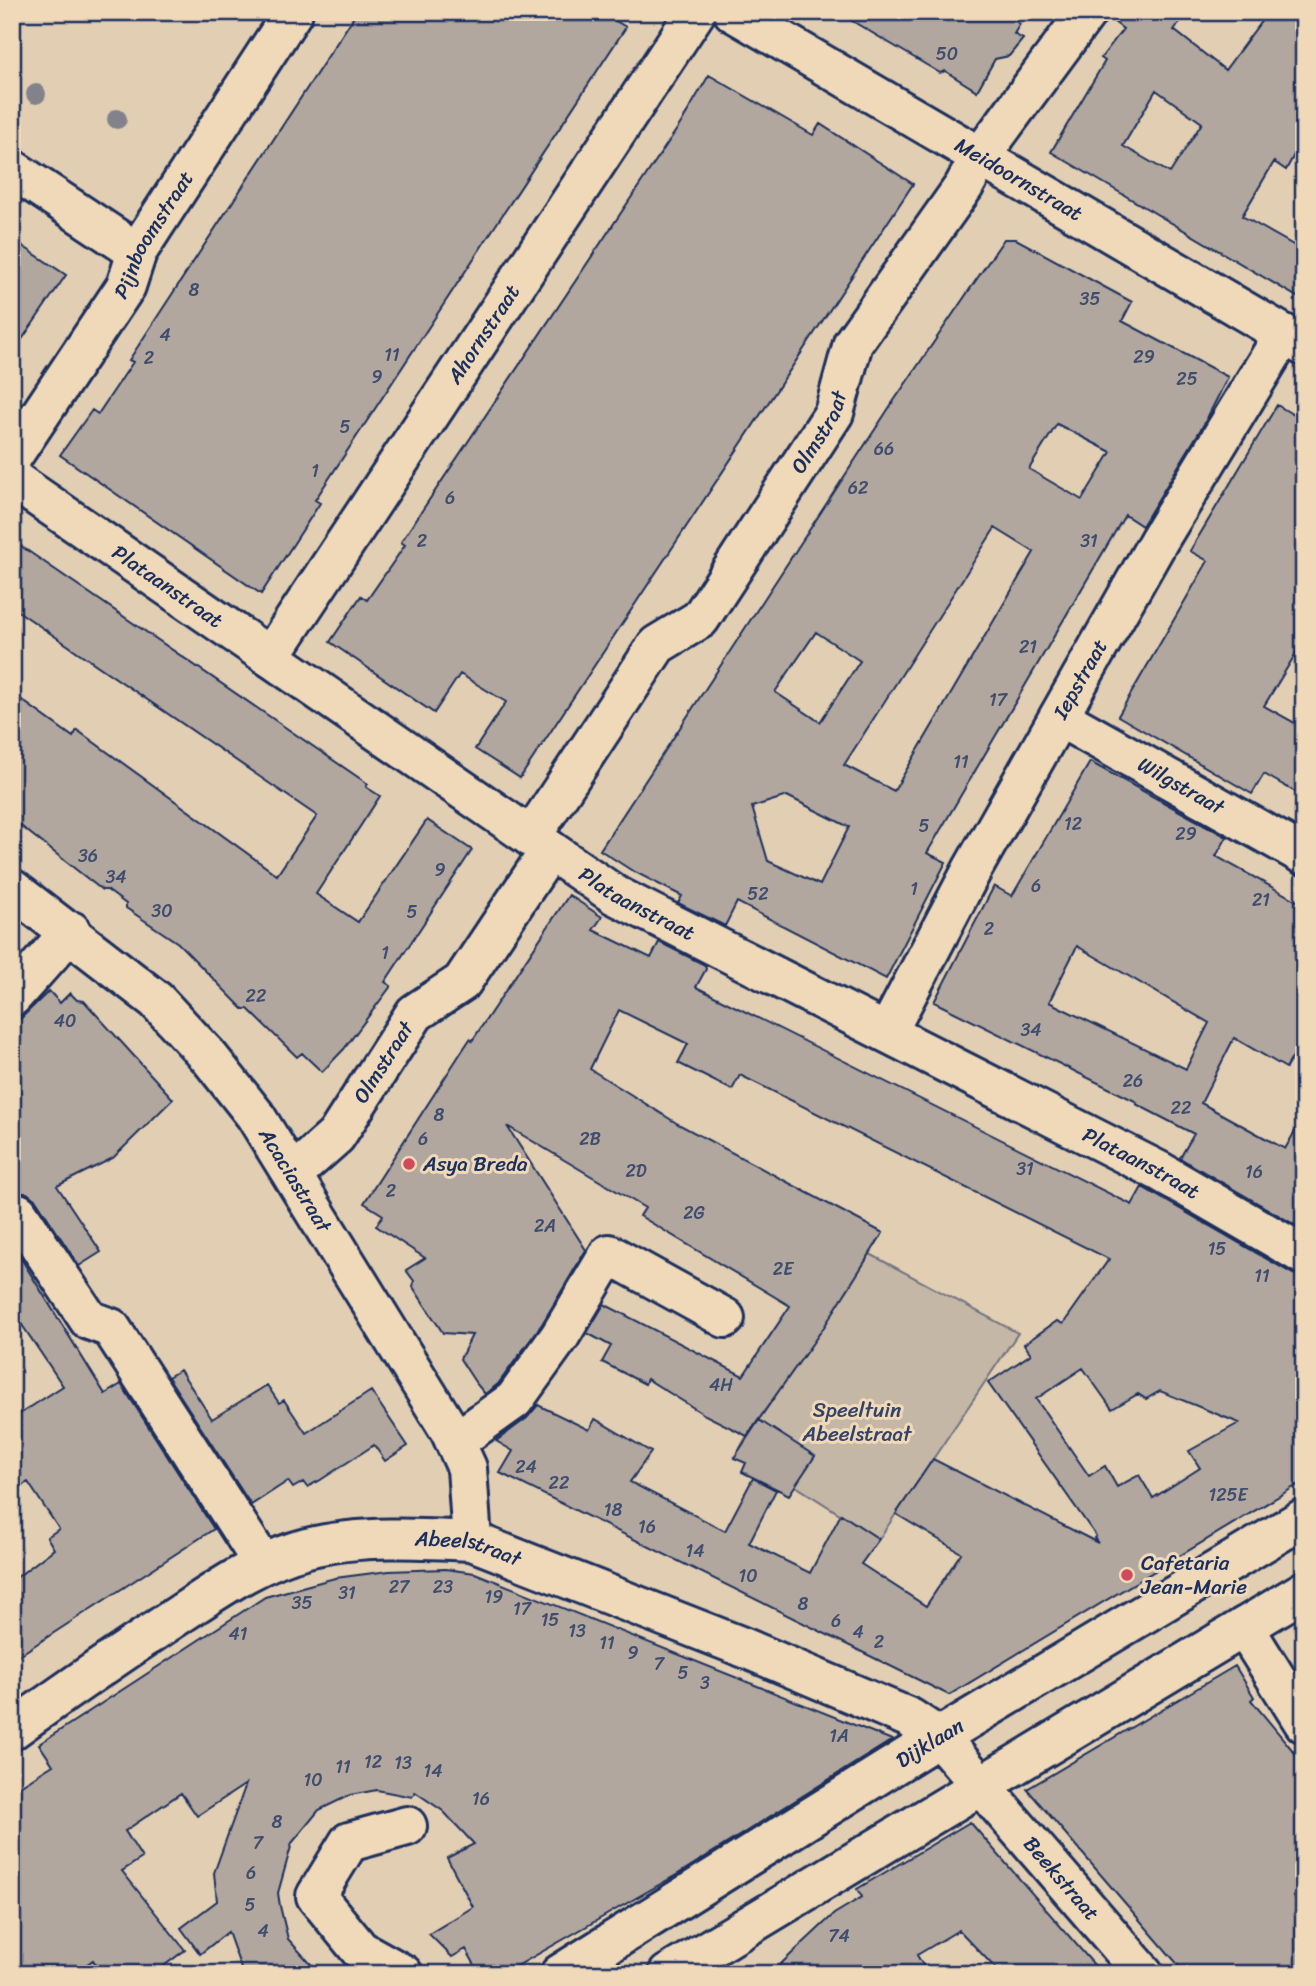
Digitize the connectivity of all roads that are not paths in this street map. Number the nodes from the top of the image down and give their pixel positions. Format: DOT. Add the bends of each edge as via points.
graph roads {
  1 [pos="293,12"];
  2 [pos="696,12"];
  3 [pos="733,12"];
  4 [pos="1087,12"];
  5 [pos="981,157"];
  6 [pos="12,169"];
  7 [pos="136,252"];
  8 [pos="1294,340"];
  9 [pos="12,457"];
  10 [pos="12,480"];
  11 [pos="270,657"];
  12 [pos="1059,717"];
  13 [pos="540,844"];
  14 [pos="1304,855"];
  15 [pos="12,889"];
  16 [pos="71,931"];
  17 [pos="12,997"];
  18 [pos="888,1031"];
  19 [pos="293,1174"];
  20 [pos="18,1213"];
  21 [pos="1304,1255"];
  22 [pos="725,1318"];
  23 [pos="456,1442"];
  24 [pos="1304,1518"];
  25 [pos="472,1541"];
  26 [pos="263,1564"];
  27 [pos="1304,1591"];
  28 [pos="1244,1627"];
  29 [pos="1304,1723"];
  30 [pos="12,1730"];
  31 [pos="939,1737"];
  32 [pos="979,1784"];
  33 [pos="407,1826"];
  34 [pos="403,1974"];
  35 [pos="560,1974"];
  36 [pos="668,1974"];
  37 [pos="1144,1974"];
  1 -- 7 [label="street, Pijnboomstraat"];
  2 -- 11 [label="street, Ahornstraat"];
  3 -- 5 [label="street, Meidoornstraat"];
  4 -- 5 [label="street, Olmstraat"];
  5 -- 8 [label="street, Meidoornstraat"];
  5 -- 13 [label="street, Olmstraat" via="853,343 834,413 700,619 657,645"];
  6 -- 7 [label="street"];
  7 -- 9 [label="street, Pijnboomstraat" via="126,286"];
  8 -- 12 [label="street, Iepstraat" via="1158,540"];
  10 -- 11 [label="street, Plataanstraat"];
  11 -- 13 [label="street, Plataanstraat"];
  12 -- 14 [label="street, Wilgstraat"];
  12 -- 18 [label="street, Iepstraat"];
  13 -- 18 [label="street, Plataanstraat" via="615,895"];
  13 -- 19 [label="street, Olmstraat" via="462,982 415,1013 337,1136"];
  15 -- 16 [label="street, Acaciastraat"];
  16 -- 17 [label="street"];
  16 -- 19 [label="street, Acaciastraat" via="156,1000 209,1057 255,1115"];
  18 -- 21 [label="street, Plataanstraat" via="1159,1171"];
  19 -- 23 [label="street, Acaciastraat"];
  20 -- 26 [label="street" via="89,1320 111,1328"];
  22 -- 23 [label="street" via="609,1254 561,1336 514,1401"];
  23 -- 25 [label="street, Acaciastraat" via="467,1468"];
  24 -- 31 [label="street, Dijklaan"];
  25 -- 26 [label="street, Abeelstraat" via="424,1538 343,1544 308,1548"];
  25 -- 31 [label="street, Abeelstraat" via="745,1648 910,1718"];
  26 -- 30 [label="street, Abeelstraat" via="89,1674"];
  27 -- 28 [label="street"];
  28 -- 29 [label="street"];
  28 -- 32 [label="street"];
  31 -- 32 [label="street, Abeelstraat"];
  31 -- 35 [label="street, Dijklaan"];
  32 -- 36 [label="street"];
  32 -- 37 [label="street, Beekstraat"];
  33 -- 34 [label="street" via="349,1842 316,1896 360,1950"];
}
